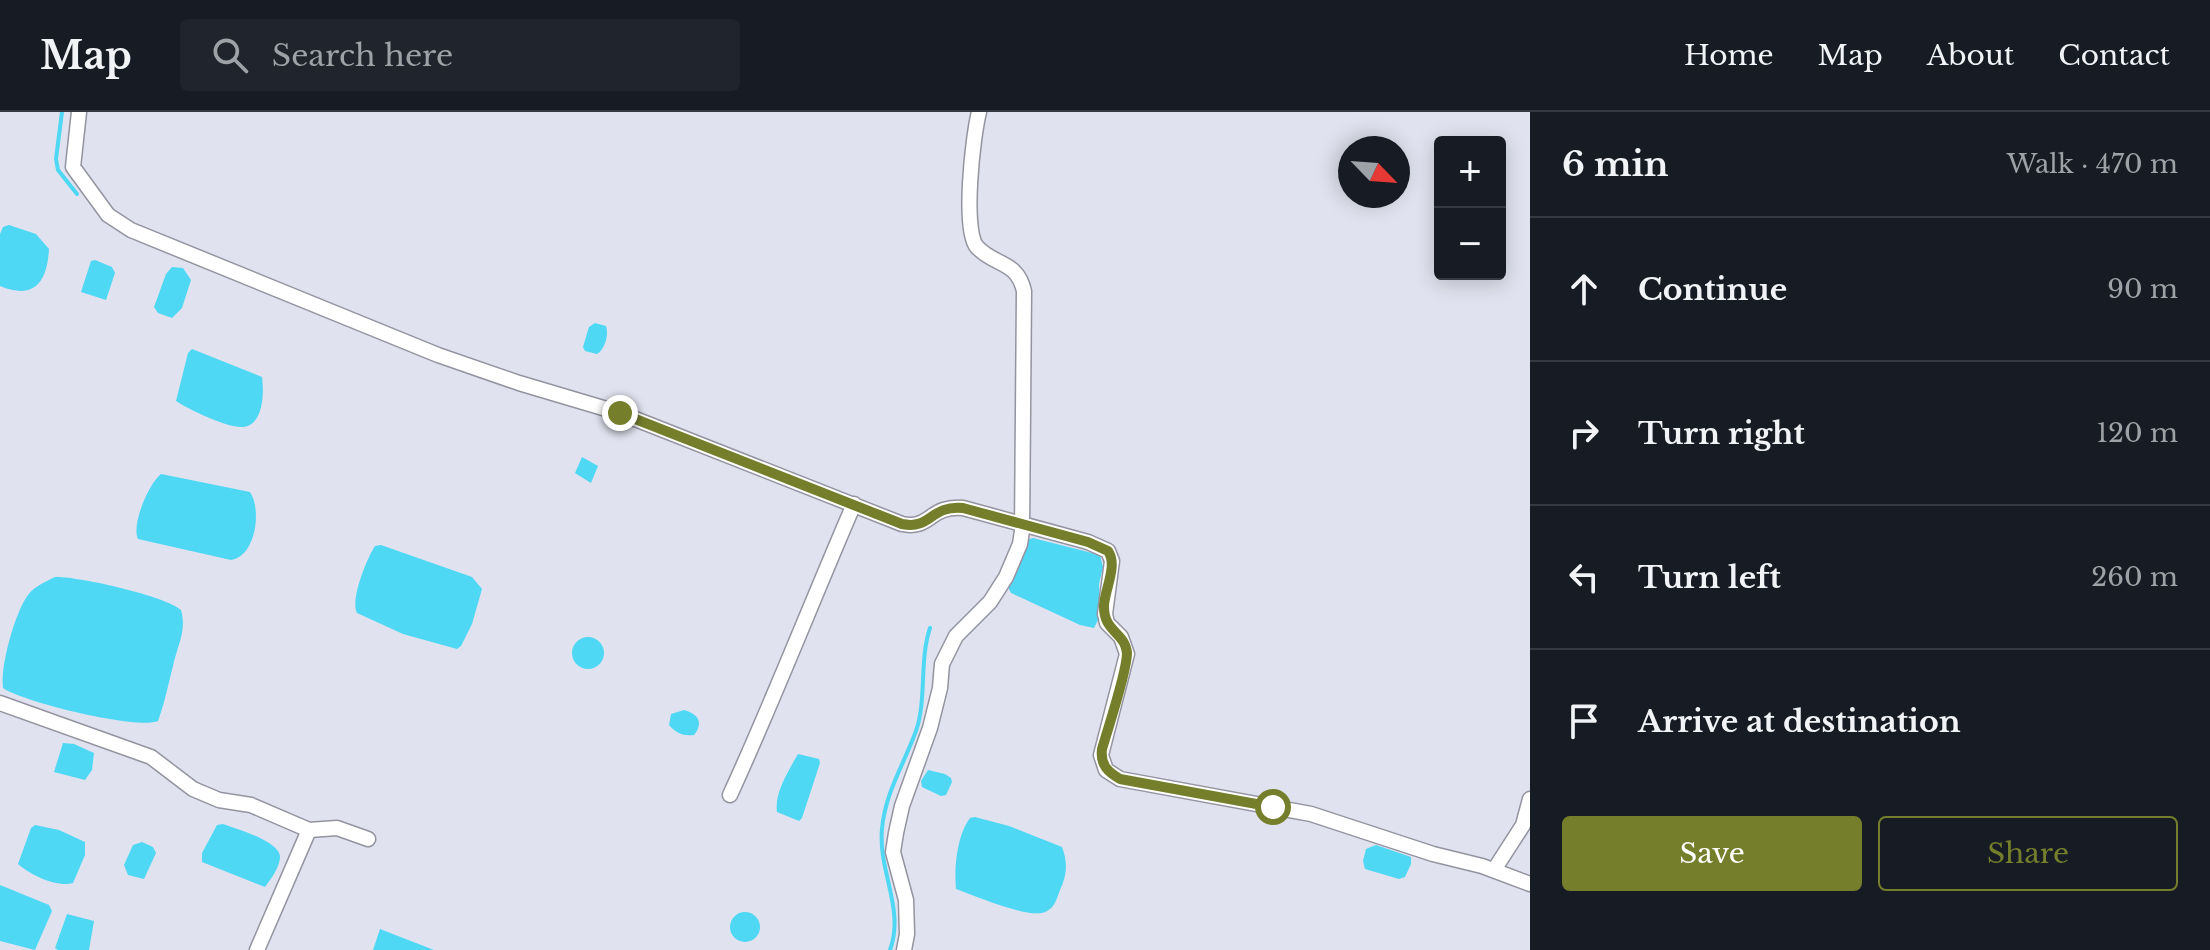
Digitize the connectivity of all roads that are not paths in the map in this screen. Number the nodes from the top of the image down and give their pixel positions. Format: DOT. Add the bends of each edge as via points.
graph roads {
  1 [pos="79,112"];
  2 [pos="979,112"];
  3 [pos="854,504"];
  4 [pos="1022,524"];
  5 [pos="0,703"];
  6 [pos="730,795"];
  7 [pos="1530,799"];
  8 [pos="309,830"];
  9 [pos="368,839"];
  10 [pos="1494,870"];
  11 [pos="1530,884"];
  12 [pos="257,950"];
  13 [pos="904,950"];
  1 -- 3 [label="street" via="73,167 108,215 131,230 438,355 620,413"];
  2 -- 4 [label="street" via="970,180 973,240 1015,271 1024,291"];
  3 -- 4 [label="street" via="912,526 952,507"];
  3 -- 6 [label="street"];
  4 -- 10 [label="street" via="1088,542 1112,556 1105,614 1127,654 1102,749 1106,770 1120,779 1311,814"];
  4 -- 13 [label="street" via="1006,577 947,651 930,728 902,806 893,852 906,900"];
  5 -- 8 [label="street" via="151,757 193,789 251,805"];
  7 -- 10 [label="street" via="1523,825"];
  8 -- 9 [label="street" via="337,828"];
  8 -- 12 [label="street"];
  10 -- 11 [label="street"];
}
